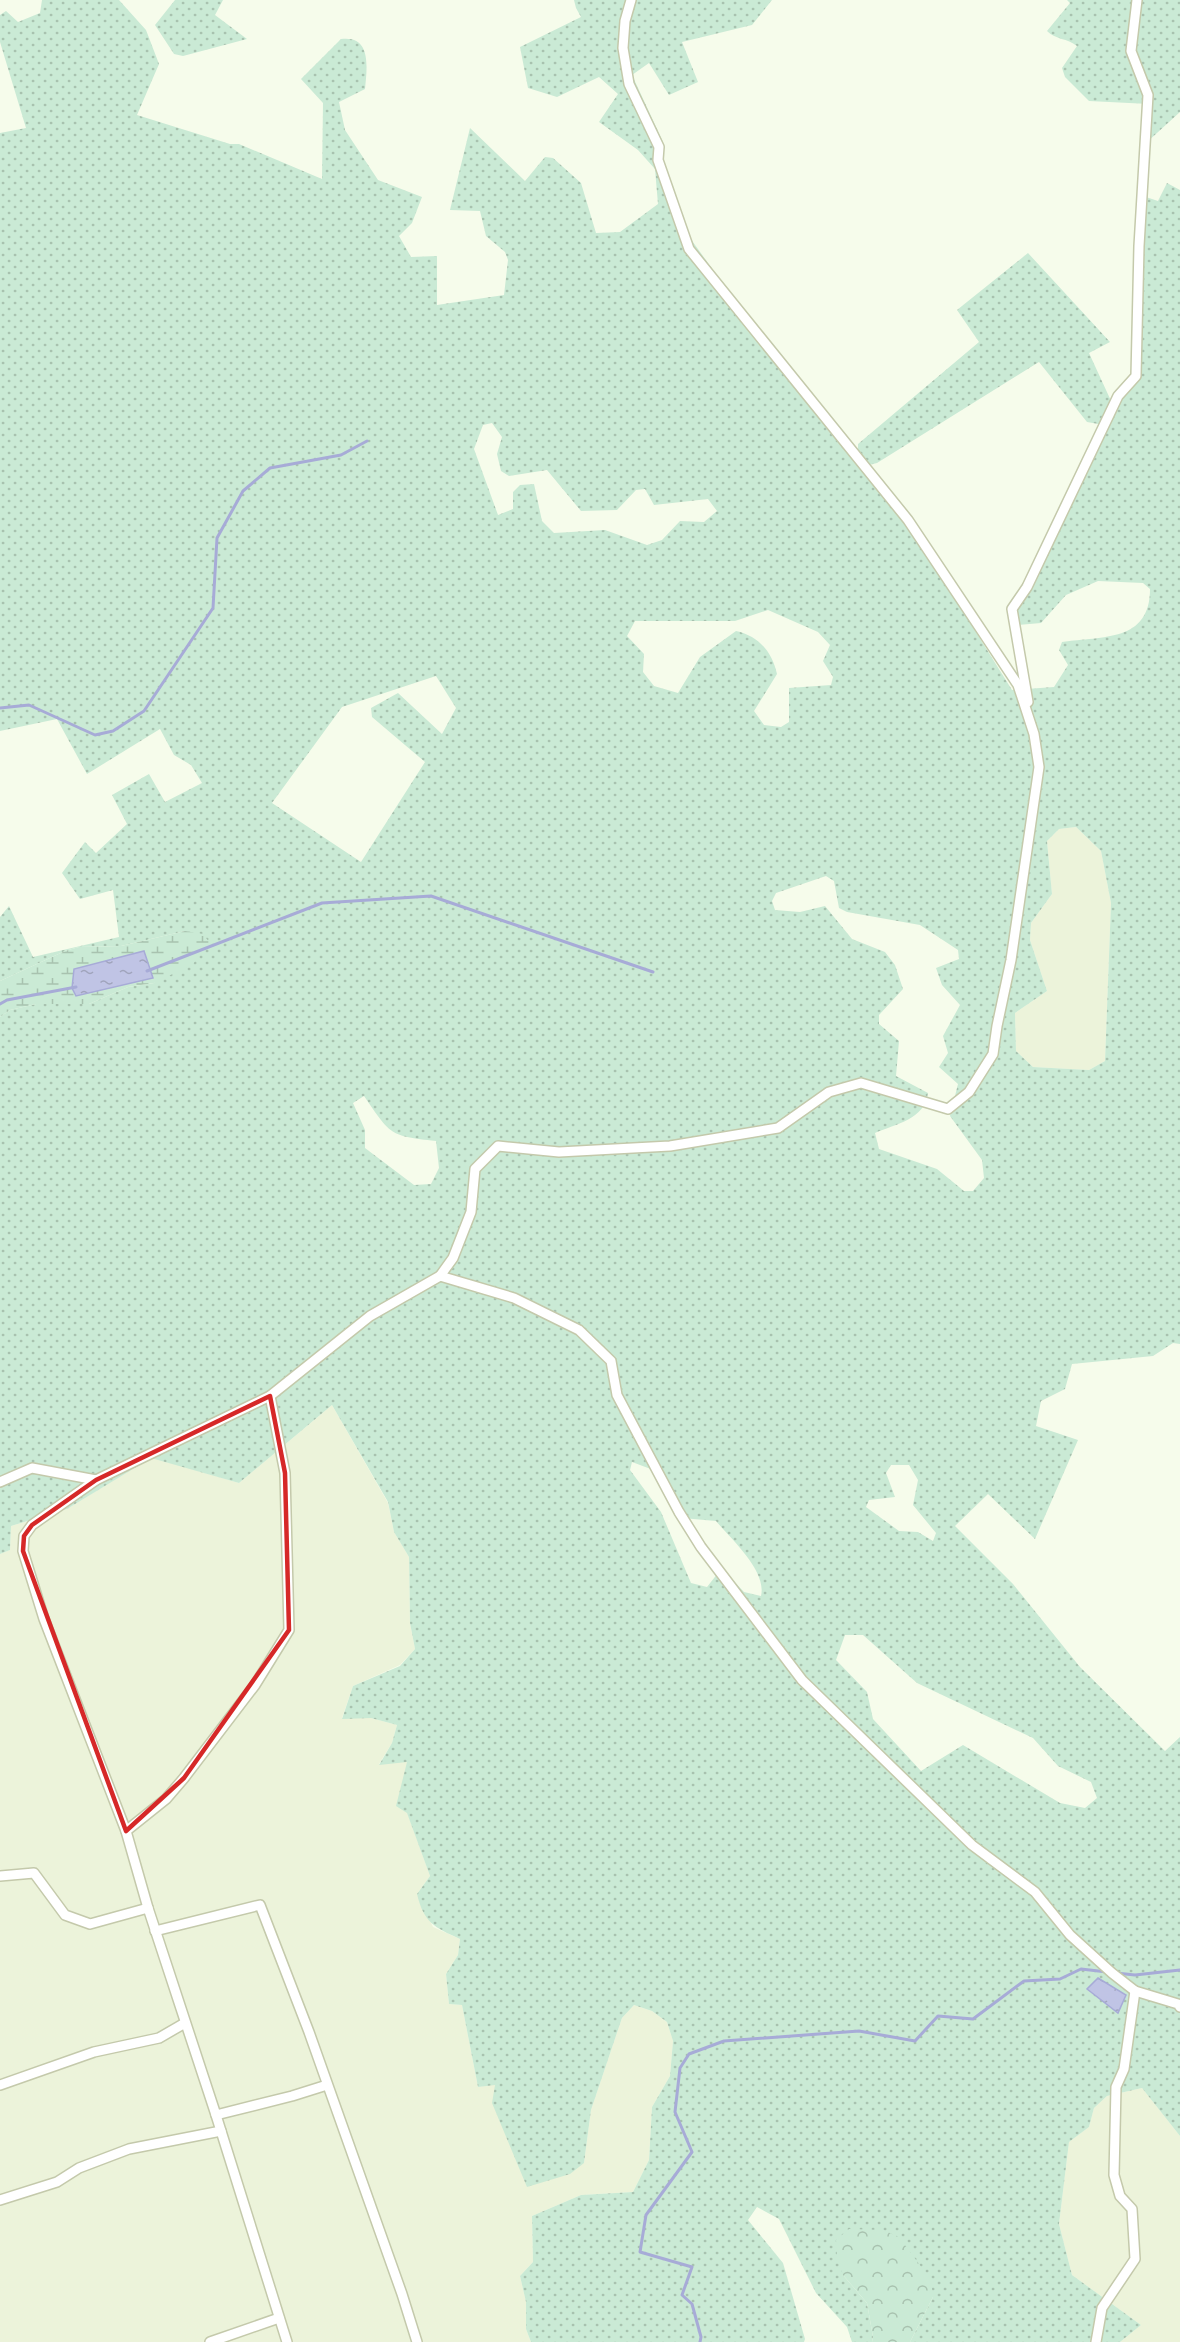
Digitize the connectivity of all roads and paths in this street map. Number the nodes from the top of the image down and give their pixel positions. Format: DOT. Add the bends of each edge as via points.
graph roads {
  1 [pos="631,0"];
  2 [pos="1137,0"];
  3 [pos="1034,734"];
  4 [pos="440,1276"];
  5 [pos="270,1396"];
  6 [pos="96,1480"];
  7 [pos="0,1482"];
  8 [pos="126,1831"];
  9 [pos="0,1876"];
  10 [pos="148,1908"];
  11 [pos="155,1931"];
  12 [pos="1136,1991"];
  13 [pos="1180,2007"];
  14 [pos="185,2024"];
  15 [pos="0,2085"];
  16 [pos="327,2085"];
  17 [pos="216,2115"];
  18 [pos="221,2132"];
  19 [pos="0,2200"];
  20 [pos="279,2318"];
  21 [pos="210,2342"];
  22 [pos="286,2342"];
  23 [pos="417,2342"];
  24 [pos="1096,2342"];
  1 -- 3 [label="street" via="623,48 629,84 659,147 658,159 689,249 908,520 1018,685"];
  2 -- 3 [label="street" via="1131,51 1148,95 1136,376 1118,396 1012,609"];
  3 -- 4 [label="street" via="1039,767 1011,960 993,1054 969,1092 948,1109 861,1083 829,1092 778,1128 670,1146 558,1152 498,1146 475,1169 471,1212 453,1258"];
  4 -- 5 [label="street" via="370,1316"];
  4 -- 12 [label="street" via="514,1298 579,1330 611,1361 617,1395 679,1512 802,1680 972,1845 1035,1892 1070,1935"];
  5 -- 6 [label="street"];
  5 -- 8 [label="street" via="285,1473 289,1630 255,1685 184,1778 166,1799"];
  6 -- 7 [label="street" via="32,1468"];
  6 -- 8 [label="street" via="32,1525 24,1536 23,1551 44,1619"];
  8 -- 10 [label="street"];
  9 -- 10 [label="street" via="34,1873 65,1915 90,1924"];
  10 -- 11 [label="street"];
  11 -- 14 [label="street"];
  11 -- 16 [label="street" via="260,1905"];
  12 -- 13 [label="street"];
  12 -- 24 [label="street" via="1124,2069 1116,2087 1114,2175 1120,2196 1132,2209 1135,2259 1102,2308"];
  14 -- 15 [label="street" via="159,2038 94,2052"];
  14 -- 17 [label="street"];
  16 -- 17 [label="street"];
  16 -- 23 [label="street"];
  17 -- 18 [label="street"];
  18 -- 19 [label="street" via="129,2149 79,2168 57,2182"];
  18 -- 20 [label="street"];
  20 -- 21 [label="street"];
  20 -- 22 [label="street"];
}
